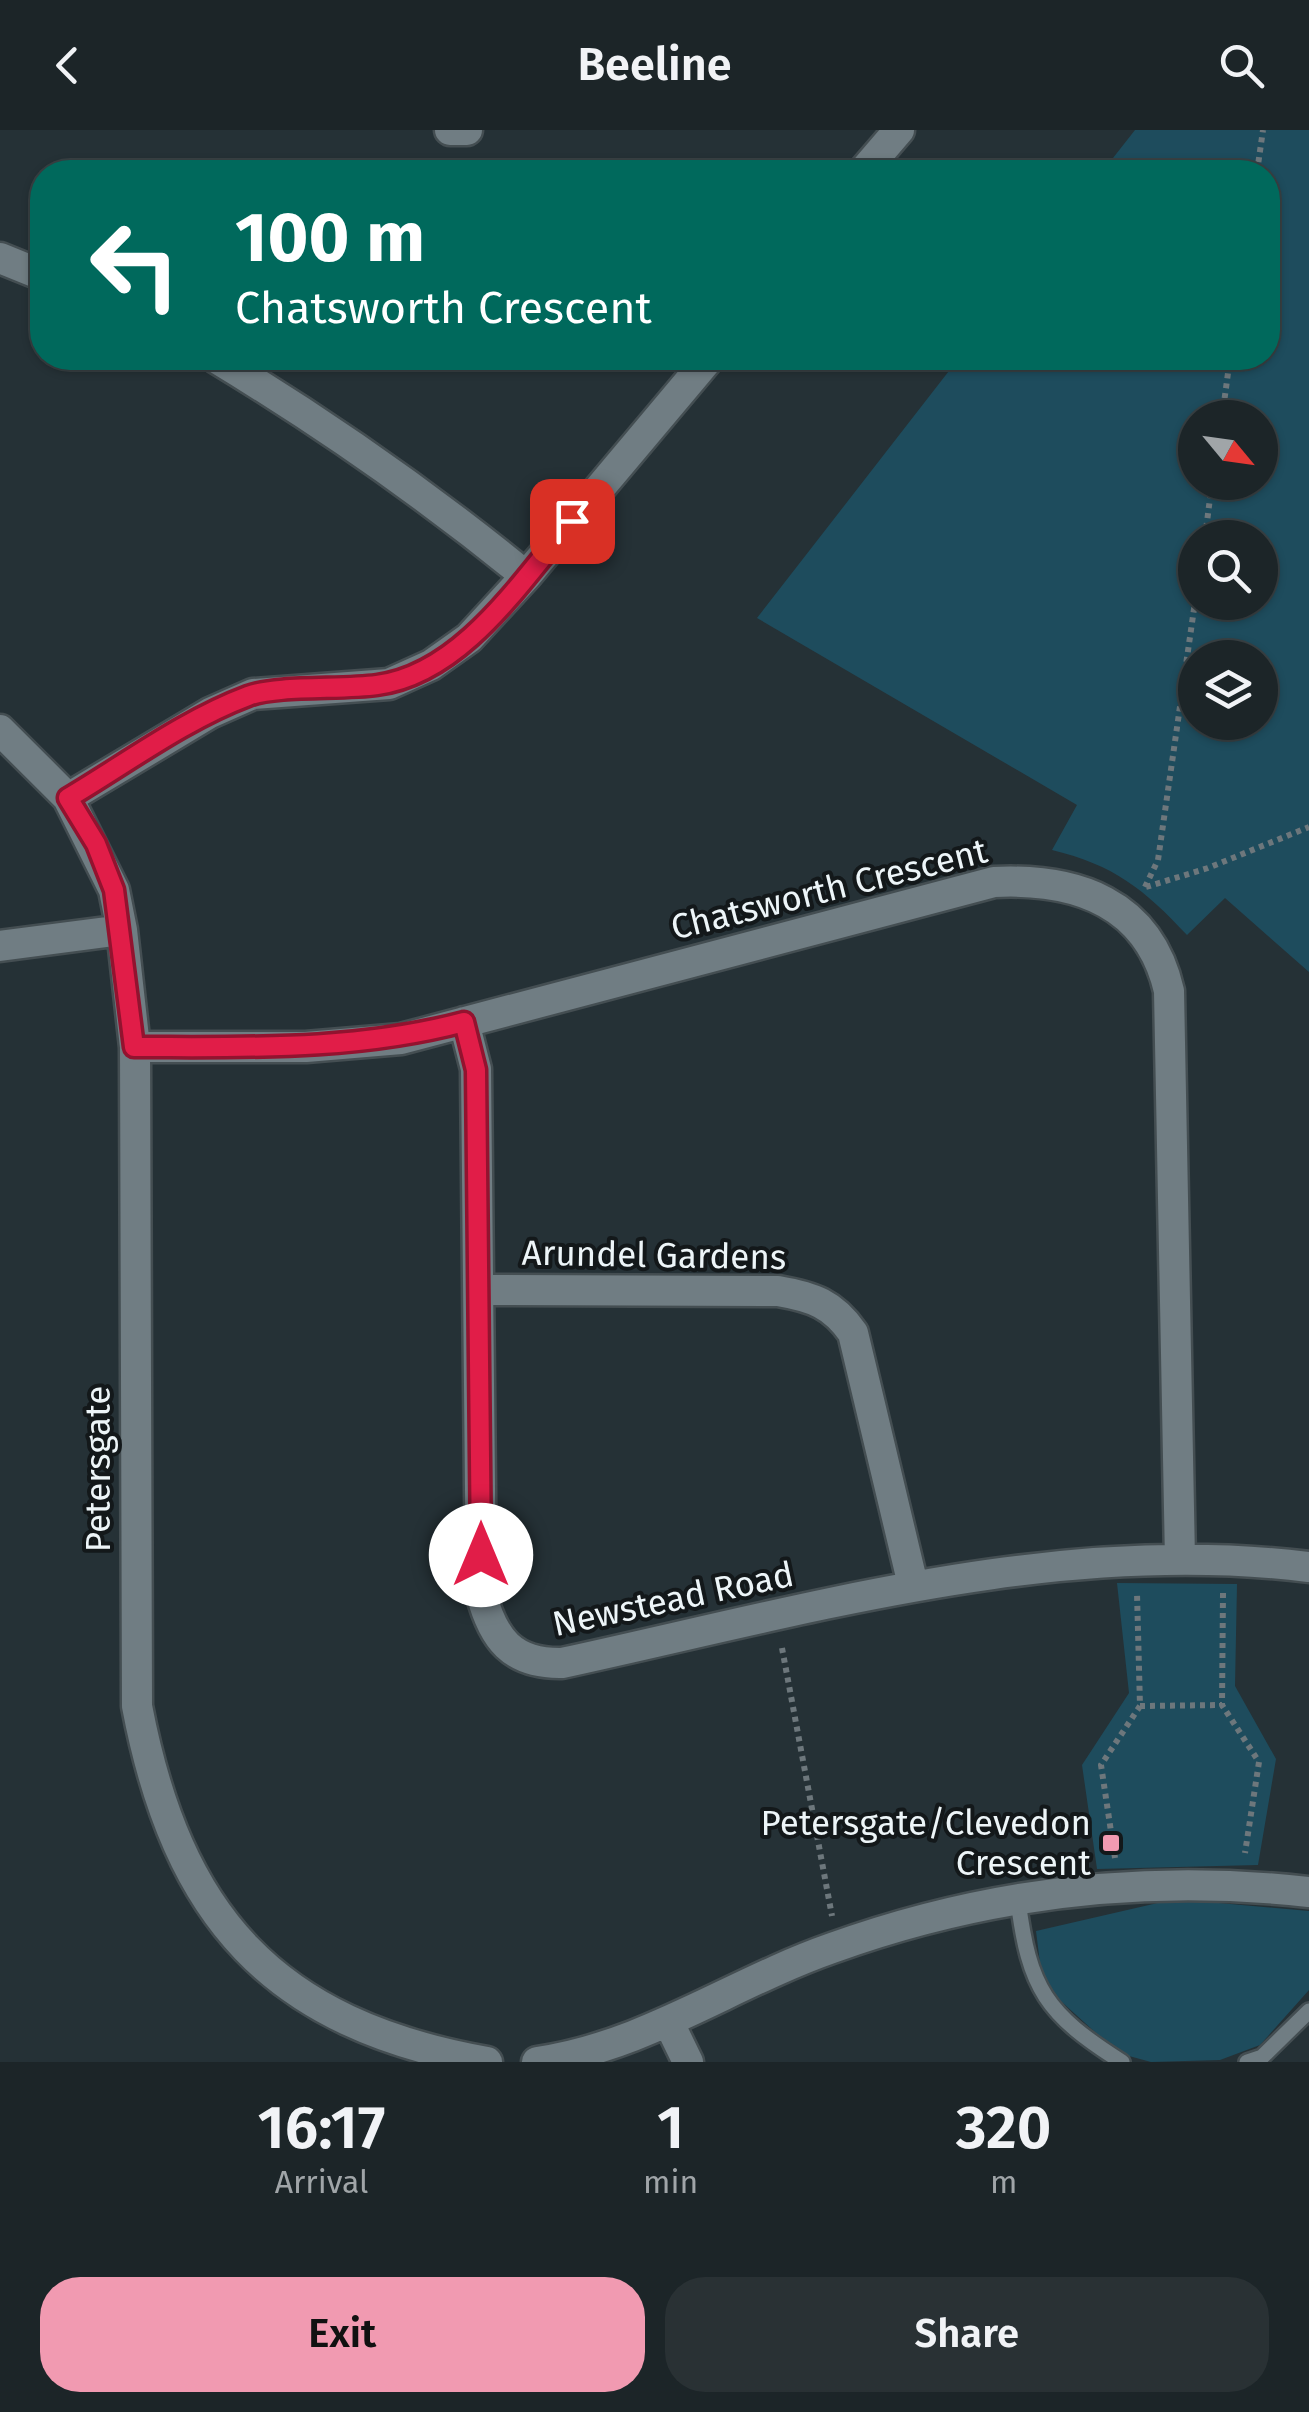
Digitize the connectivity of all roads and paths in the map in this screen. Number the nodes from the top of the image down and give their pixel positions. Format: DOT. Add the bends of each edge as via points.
graph roads {
  1 [pos="450,130"];
  2 [pos="466,130"];
  3 [pos="899,130"];
  4 [pos="1263,130"];
  5 [pos="874,160"];
  6 [pos="1259,160"];
  7 [pos="0,258"];
  8 [pos="30,270"];
  9 [pos="236,370"];
  10 [pos="698,370"];
  11 [pos="1228,370"];
  12 [pos="1224,400"];
  13 [pos="526,576"];
  14 [pos="1192,620"];
  15 [pos="0,730"];
  16 [pos="68,798"];
  17 [pos="1309,828"];
  18 [pos="1145,887"];
  19 [pos="1121,913"];
  20 [pos="122,930"];
  21 [pos="0,946"];
  22 [pos="464,1022"];
  23 [pos="134,1047"];
  24 [pos="480,1290"];
  25 [pos="1180,1560"];
  26 [pos="1136,1562"];
  27 [pos="1223,1562"];
  28 [pos="1309,1568"];
  29 [pos="913,1585"];
  30 [pos="776,1617"];
  31 [pos="1222,1705"];
  32 [pos="1140,1706"];
  33 [pos="1241,1884"];
  34 [pos="1120,1886"];
  35 [pos="1309,1892"];
  36 [pos="1018,1900"];
  37 [pos="842,1945"];
  38 [pos="1309,2012"];
  39 [pos="669,2023"];
  40 [pos="487,2062"];
  41 [pos="537,2062"];
  42 [pos="688,2062"];
  43 [pos="1122,2062"];
  44 [pos="1247,2062"];
  1 -- 2 [label="street"];
  3 -- 5 [label="street"];
  4 -- 6 [label="path"];
  7 -- 8 [label="street"];
  9 -- 13 [label="street" via="431,499"];
  10 -- 13 [label="street"];
  11 -- 12 [label="path"];
  13 -- 16 [label="street" via="469,638 431,666 389,684 253,694"];
  14 -- 18 [label="path" via="1158,860"];
  15 -- 16 [label="street, Petersgate"];
  16 -- 20 [label="street, Petersgate" via="96,844"];
  17 -- 18 [label="path"];
  18 -- 19 [label="path"];
  19 -- 22 [label="street, Chatsworth Crescent" via="1095,896 1044,880 994,882"];
  19 -- 25 [label="street, Chatsworth Crescent" via="1162,958 1169,991"];
  20 -- 21 [label="street"];
  20 -- 23 [label="street, Petersgate"];
  22 -- 23 [label="street, Chatsworth Crescent" via="401,1039 306,1047"];
  22 -- 24 [label="street, Newstead Road" via="476,1070"];
  23 -- 40 [label="street, Petersgate" via="137,1706 168,1829 216,1918 309,2000 433,2053"];
  24 -- 29 [label="street, Arundel Gardens" via="778,1290 838,1311 853,1334"];
  24 -- 30 [label="street, Newstead Road" via="481,1593 489,1624 507,1647 536,1664 562,1663"];
  25 -- 26 [label="street, Newstead Road"];
  25 -- 27 [label="street, Newstead Road"];
  26 -- 29 [label="street, Newstead Road"];
  26 -- 32 [label="path"];
  27 -- 28 [label="street, Newstead Road"];
  27 -- 31 [label="path"];
  29 -- 30 [label="street, Newstead Road"];
  30 -- 37 [label="path"];
  31 -- 32 [label="path"];
  31 -- 33 [label="path" via="1258,1762"];
  32 -- 34 [label="path" via="1101,1765"];
  33 -- 34 [label="street"];
  33 -- 35 [label="street"];
  34 -- 36 [label="street"];
  36 -- 37 [label="street" via="935,1915"];
  36 -- 43 [label="lane" via="1038,1990 1082,2037"];
  37 -- 39 [label="street"];
  38 -- 44 [label="lane"];
  39 -- 41 [label="street"];
  39 -- 42 [label="street"];
}
